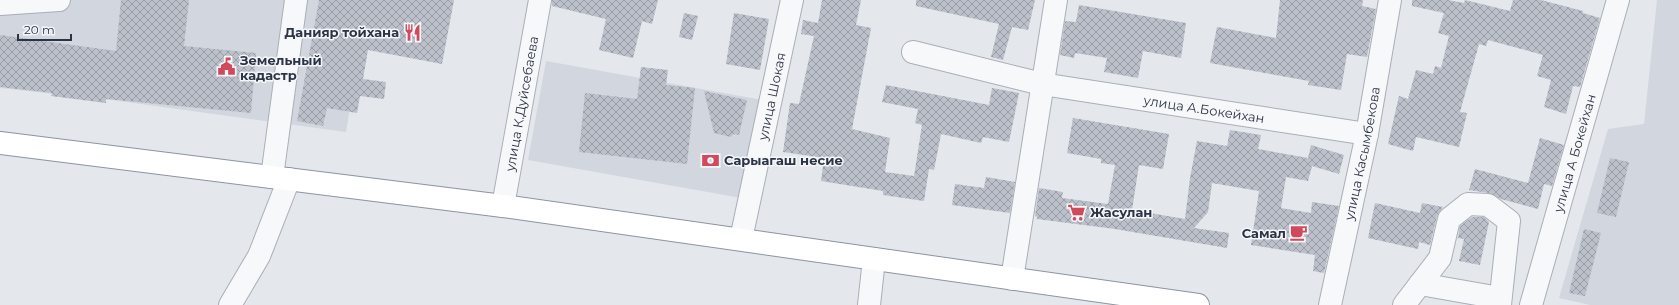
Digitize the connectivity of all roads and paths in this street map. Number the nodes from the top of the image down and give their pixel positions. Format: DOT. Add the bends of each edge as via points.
graph roads {
  1 [pos="59,0"];
  2 [pos="296,0"];
  3 [pos="540,0"];
  4 [pos="792,0"];
  5 [pos="1056,0"];
  6 [pos="1390,0"];
  7 [pos="1618,0"];
  8 [pos="0,4"];
  9 [pos="913,52"];
  10 [pos="1042,84"];
  11 [pos="1367,134"];
  12 [pos="0,143"];
  13 [pos="280,178"];
  14 [pos="503,206"];
  15 [pos="740,239"];
  16 [pos="874,259"];
  17 [pos="1012,279"];
  18 [pos="1420,284"];
  19 [pos="1500,302"];
  20 [pos="230,305"];
  21 [pos="869,305"];
  22 [pos="1198,305"];
  23 [pos="1330,305"];
  24 [pos="1404,305"];
  25 [pos="1531,305"];
  1 -- 8 [label="street"];
  2 -- 13 [label="street"];
  3 -- 14 [label="street, улица К.Дуйсебаева"];
  4 -- 15 [label="street, улица Шокая"];
  5 -- 10 [label="street"];
  6 -- 11 [label="street, улица Касымбекова"];
  7 -- 25 [label="street, улица А Бокейхан"];
  9 -- 10 [label="street, улица А.Бокейхан"];
  10 -- 11 [label="street, улица А.Бокейхан"];
  10 -- 17 [label="street"];
  11 -- 23 [label="street, улица Касымбекова"];
  12 -- 13 [label="highway"];
  13 -- 14 [label="highway"];
  13 -- 20 [label="street" via="272,223 259,256"];
  14 -- 15 [label="highway"];
  15 -- 16 [label="highway"];
  16 -- 17 [label="highway"];
  16 -- 21 [label="street"];
  17 -- 22 [label="highway"];
  18 -- 19 [label="street"];
  18 -- 19 [label="street" via="1440,258 1448,219 1468,204 1488,205 1509,221"];
  18 -- 24 [label="street"];
}
